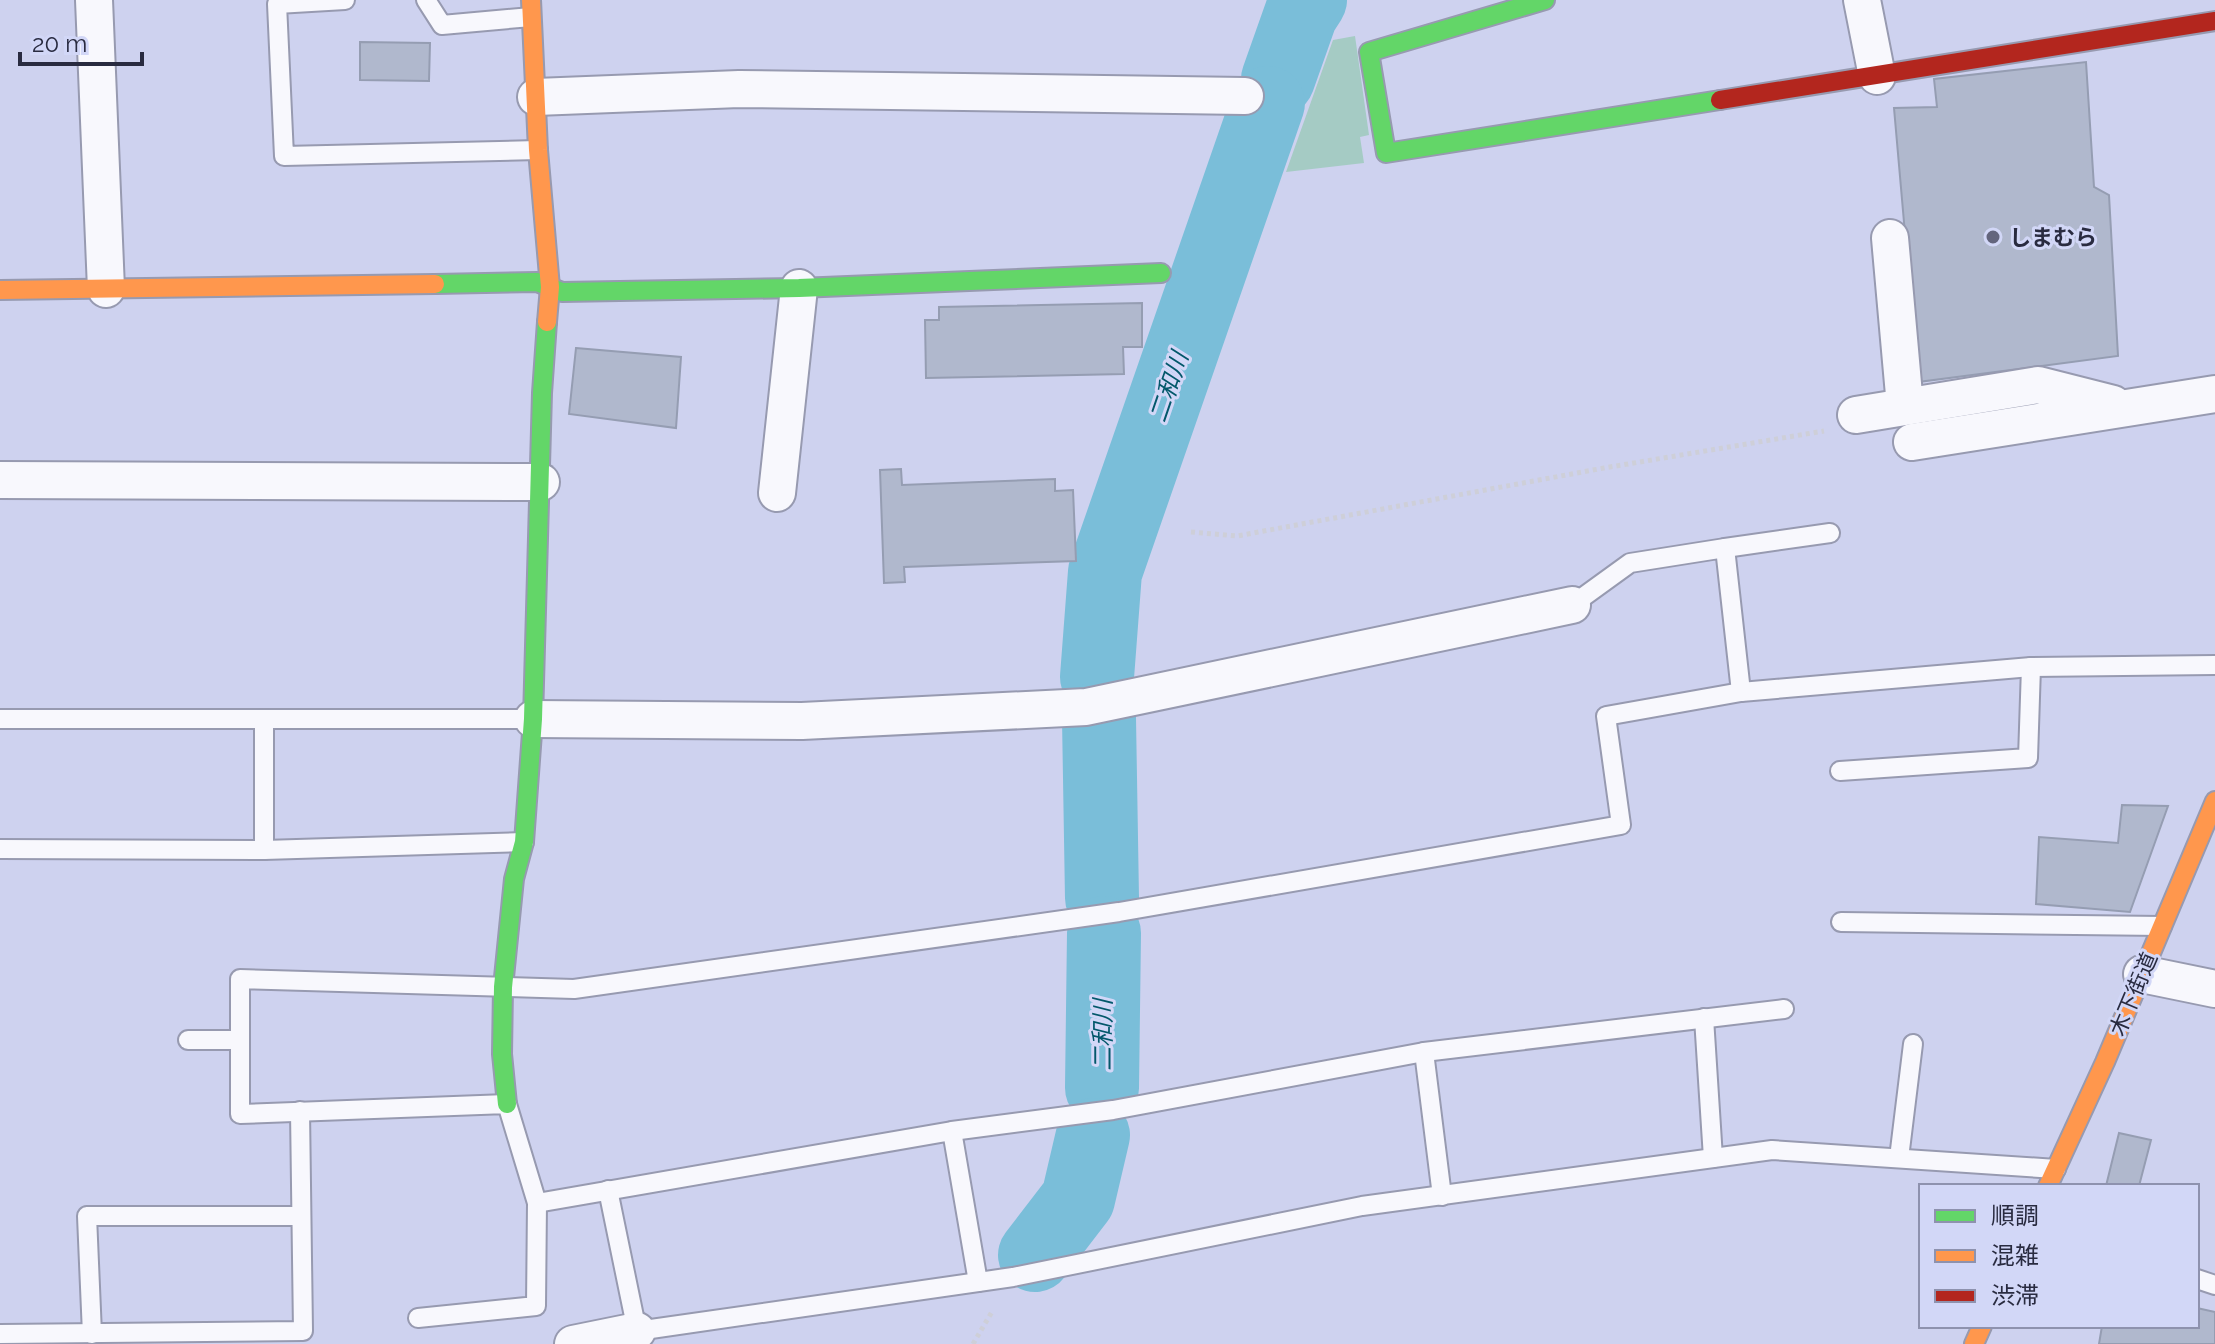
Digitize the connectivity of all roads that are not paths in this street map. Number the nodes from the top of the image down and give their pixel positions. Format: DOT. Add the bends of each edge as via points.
graph roads {
  1 [pos="94,0"];
  2 [pos="345,0"];
  3 [pos="426,0"];
  4 [pos="1545,0"];
  5 [pos="1862,0"];
  6 [pos="531,8"];
  7 [pos="2215,21"];
  8 [pos="1877,76"];
  9 [pos="1245,96"];
  10 [pos="536,97"];
  11 [pos="538,150"];
  12 [pos="1890,238"];
  13 [pos="1161,273"];
  14 [pos="550,287"];
  15 [pos="799,288"];
  16 [pos="106,289"];
  17 [pos="0,290"];
  18 [pos="2215,394"];
  19 [pos="1905,406"];
  20 [pos="2126,408"];
  21 [pos="1856,415"];
  22 [pos="1912,442"];
  23 [pos="0,480"];
  24 [pos="541,482"];
  25 [pos="777,493"];
  26 [pos="1830,533"];
  27 [pos="1725,548"];
  28 [pos="1572,605"];
  29 [pos="2215,665"];
  30 [pos="2031,667"];
  31 [pos="1741,692"];
  32 [pos="0,719"];
  33 [pos="264,719"];
  34 [pos="533,719"];
  35 [pos="1840,771"];
  36 [pos="2215,801"];
  37 [pos="524,842"];
  38 [pos="0,849"];
  39 [pos="264,850"];
  40 [pos="1841,922"];
  41 [pos="2162,926"];
  42 [pos="2142,974"];
  43 [pos="503,987"];
  44 [pos="2215,989"];
  45 [pos="1784,1009"];
  46 [pos="1704,1018"];
  47 [pos="188,1040"];
  48 [pos="240,1040"];
  49 [pos="1913,1044"];
  50 [pos="1424,1052"];
  51 [pos="507,1104"];
  52 [pos="300,1111"];
  53 [pos="952,1131"];
  54 [pos="1713,1158"];
  55 [pos="1899,1158"];
  56 [pos="2052,1178"];
  57 [pos="608,1190"];
  58 [pos="1442,1196"];
  59 [pos="537,1203"];
  60 [pos="301,1216"];
  61 [pos="978,1282"];
  62 [pos="418,1318"];
  63 [pos="637,1331"];
  64 [pos="0,1334"];
  65 [pos="92,1334"];
  66 [pos="573,1344"];
  1 -- 16 [label="street"];
  2 -- 11 [label="lane" via="277,4 284,156"];
  3 -- 6 [label="lane" via="442,25"];
  4 -- 8 [label="street" via="1369,52 1386,153"];
  5 -- 8 [label="street"];
  6 -- 10 [label="street"];
  7 -- 8 [label="street"];
  9 -- 10 [label="street" via="739,89"];
  10 -- 11 [label="street"];
  11 -- 14 [label="street"];
  12 -- 19 [label="street"];
  13 -- 15 [label="street"];
  14 -- 15 [label="street" via="562,292"];
  14 -- 16 [label="street" via="537,282"];
  14 -- 24 [label="street"];
  15 -- 25 [label="street"];
  16 -- 17 [label="street"];
  18 -- 20 [label="street"];
  19 -- 20 [label="street" via="2038,385"];
  19 -- 21 [label="street"];
  20 -- 22 [label="street"];
  23 -- 24 [label="street"];
  24 -- 34 [label="street"];
  26 -- 27 [label="lane"];
  27 -- 28 [label="lane" via="1630,563"];
  27 -- 31 [label="lane"];
  28 -- 34 [label="street" via="1086,707 802,721"];
  29 -- 30 [label="lane"];
  30 -- 31 [label="lane"];
  30 -- 35 [label="lane" via="2028,758"];
  31 -- 43 [label="lane" via="1606,716 1621,825 1119,912 574,989"];
  32 -- 33 [label="lane"];
  33 -- 34 [label="lane"];
  33 -- 39 [label="lane"];
  34 -- 37 [label="street"];
  36 -- 41 [label="street, 木下街道"];
  37 -- 39 [label="lane"];
  37 -- 43 [label="street" via="514,879"];
  38 -- 39 [label="lane"];
  40 -- 41 [label="lane"];
  41 -- 42 [label="street, 木下街道"];
  42 -- 44 [label="street"];
  42 -- 56 [label="street, 木下街道"];
  43 -- 48 [label="lane" via="240,979"];
  43 -- 51 [label="street"];
  45 -- 46 [label="lane"];
  46 -- 50 [label="lane"];
  46 -- 54 [label="lane"];
  47 -- 48 [label="lane"];
  48 -- 52 [label="lane" via="240,1114"];
  49 -- 55 [label="lane"];
  50 -- 53 [label="lane" via="1113,1110"];
  50 -- 58 [label="lane"];
  51 -- 52 [label="lane"];
  51 -- 59 [label="lane"];
  52 -- 60 [label="lane"];
  53 -- 57 [label="lane"];
  53 -- 61 [label="lane"];
  54 -- 55 [label="lane" via="1772,1150"];
  54 -- 58 [label="lane"];
  55 -- 56 [label="lane"];
  57 -- 59 [label="lane"];
  57 -- 63 [label="lane"];
  58 -- 61 [label="lane" via="1362,1206"];
  59 -- 62 [label="lane" via="536,1306"];
  60 -- 65 [label="lane" via="303,1331"];
  60 -- 65 [label="lane" via="87,1216"];
  61 -- 63 [label="lane"];
  63 -- 66 [label="street"];
  64 -- 65 [label="lane"];
}
